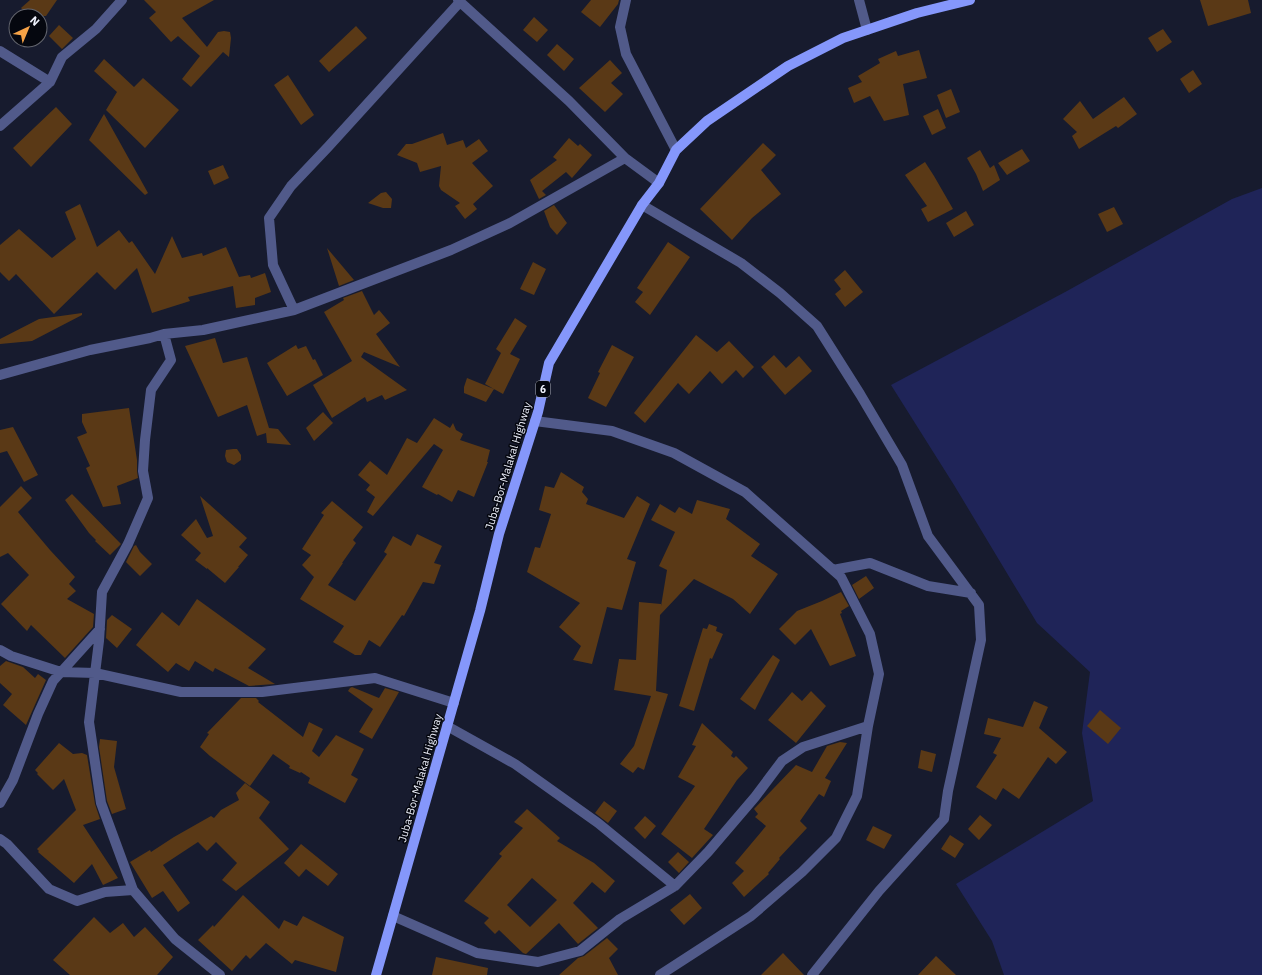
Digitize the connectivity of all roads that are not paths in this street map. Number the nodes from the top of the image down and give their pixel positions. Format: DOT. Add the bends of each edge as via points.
graph roads {
  1 [pos="122,0"];
  2 [pos="626,0"];
  3 [pos="859,0"];
  4 [pos="970,0"];
  5 [pos="459,1"];
  6 [pos="867,30"];
  7 [pos="0,51"];
  8 [pos="50,82"];
  9 [pos="0,126"];
  10 [pos="676,150"];
  11 [pos="625,158"];
  12 [pos="658,183"];
  13 [pos="642,205"];
  14 [pos="294,310"];
  15 [pos="164,334"];
  16 [pos="0,375"];
  17 [pos="535,421"];
  18 [pos="834,570"];
  19 [pos="971,593"];
  20 [pos="100,628"];
  21 [pos="0,650"];
  22 [pos="61,672"];
  23 [pos="95,673"];
  24 [pos="454,703"];
  25 [pos="447,726"];
  26 [pos="868,726"];
  27 [pos="0,803"];
  28 [pos="0,839"];
  29 [pos="675,886"];
  30 [pos="133,890"];
  31 [pos="393,916"];
  32 [pos="220,975"];
  33 [pos="376,975"];
  34 [pos="660,975"];
  35 [pos="812,975"];
  1 -- 8 [label="street" via="96,29 62,57"];
  2 -- 10 [label="street" via="620,27 626,54"];
  3 -- 6 [label="street"];
  4 -- 6 [label="main road, Juba-Bor-Malakal Highway / 6" via="917,13"];
  5 -- 11 [label="street" via="569,101"];
  5 -- 14 [label="street" via="291,186 269,218 272,265"];
  6 -- 10 [label="main road, Juba-Bor-Malakal Highway / 6" via="843,38 788,66 707,121"];
  7 -- 8 [label="street"];
  8 -- 9 [label="street"];
  10 -- 12 [label="main road, Juba-Bor-Malakal Highway / 6"];
  11 -- 12 [label="street"];
  11 -- 14 [label="street" via="504,226 451,250"];
  12 -- 13 [label="main road, Juba-Bor-Malakal Highway / 6"];
  13 -- 17 [label="main road, Juba-Bor-Malakal Highway / 6" via="549,364"];
  13 -- 19 [label="street" via="741,263 817,326 902,465 928,536"];
  14 -- 15 [label="street" via="203,330"];
  15 -- 16 [label="street" via="90,350"];
  15 -- 20 [label="street" via="171,360 151,390 143,471 148,498 128,544 102,592"];
  17 -- 18 [label="street" via="612,431 674,453 745,492"];
  17 -- 24 [label="main road, Juba-Bor-Malakal Highway / 6" via="499,534"];
  18 -- 19 [label="street" via="870,563 928,586"];
  18 -- 26 [label="street" via="840,576 870,634 879,674"];
  19 -- 35 [label="street" via="979,605 981,640 944,819 879,891"];
  20 -- 22 [label="street"];
  20 -- 23 [label="street"];
  21 -- 22 [label="street"];
  22 -- 23 [label="street"];
  22 -- 27 [label="street" via="52,681 13,780"];
  23 -- 24 [label="street" via="181,692 262,692 375,678"];
  23 -- 30 [label="street" via="89,722 101,803"];
  24 -- 25 [label="main road, Juba-Bor-Malakal Highway / 6"];
  25 -- 29 [label="street" via="515,764 598,823"];
  25 -- 31 [label="main road, Juba-Bor-Malakal Highway / 6"];
  26 -- 29 [label="street" via="803,746 782,761 708,852"];
  26 -- 34 [label="street" via="857,796 836,838 802,872 751,916"];
  28 -- 30 [label="street" via="49,889 77,901 105,892"];
  29 -- 31 [label="street" via="620,919 580,951 538,962 477,952"];
  30 -- 32 [label="street" via="175,939"];
  31 -- 33 [label="main road, Juba-Bor-Malakal Highway / 6"];
}
